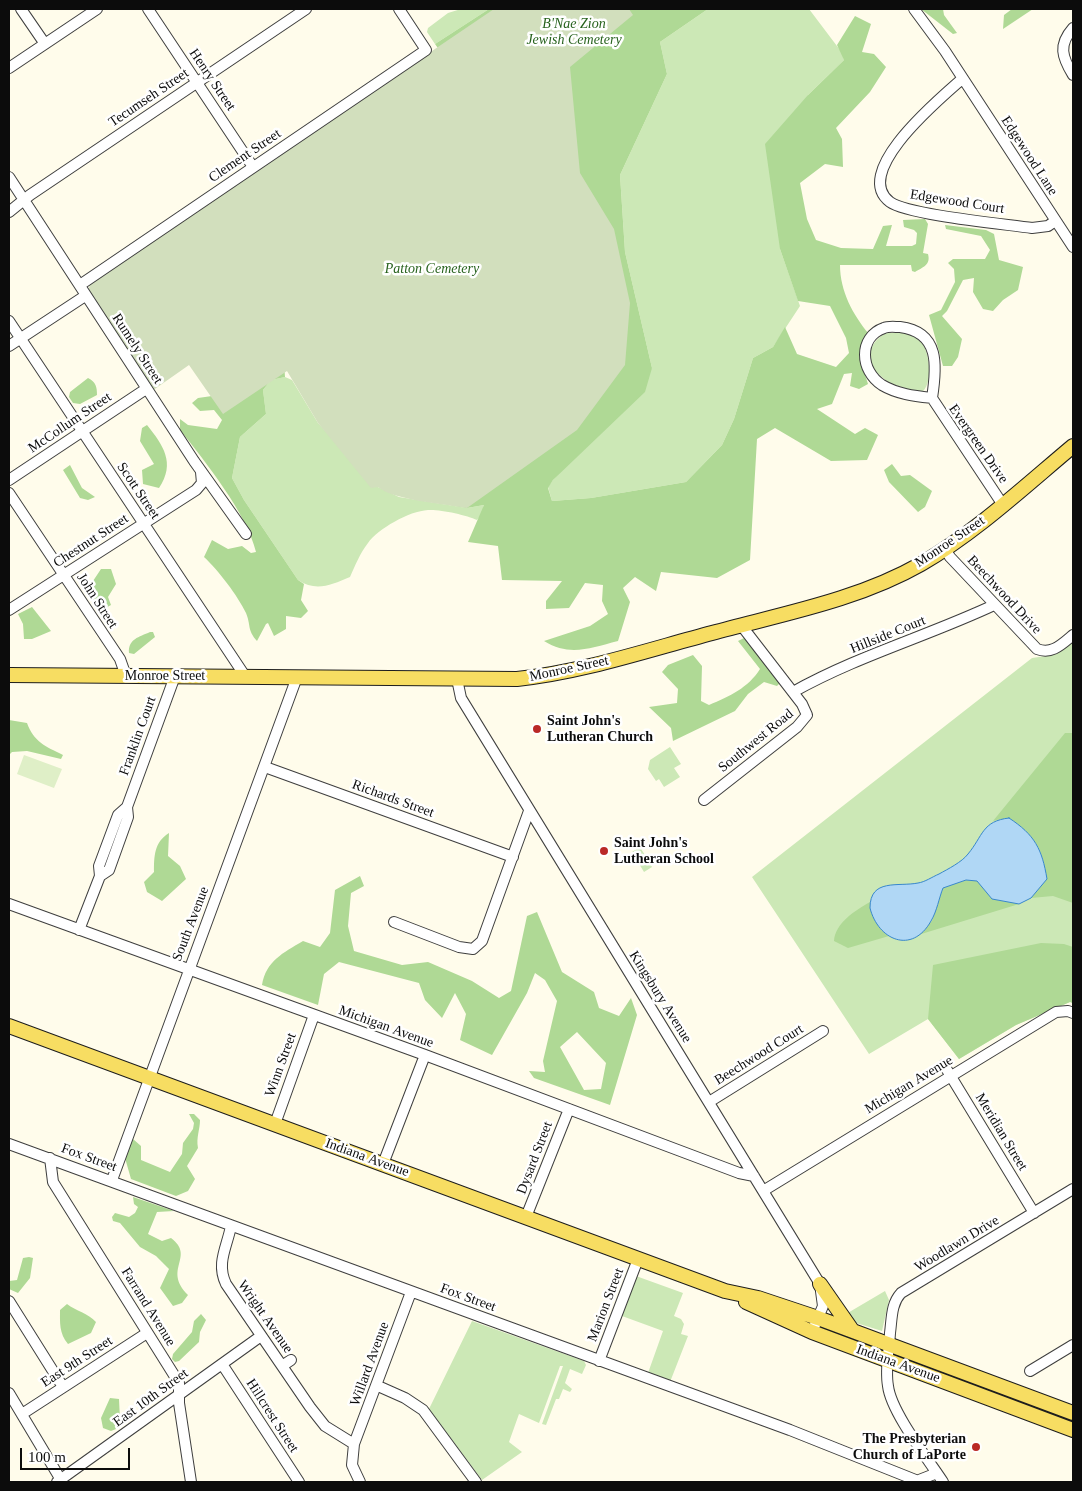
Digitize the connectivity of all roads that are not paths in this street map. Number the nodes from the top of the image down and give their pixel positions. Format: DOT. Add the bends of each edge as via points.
graph roads {
  1 [pos="21,9"];
  2 [pos="97,9"];
  3 [pos="148,9"];
  4 [pos="306,9"];
  5 [pos="399,9"];
  6 [pos="914,9"];
  7 [pos="1073,28"];
  8 [pos="45,44"];
  9 [pos="9,68"];
  10 [pos="1073,75"];
  11 [pos="962,79"];
  12 [pos="197,82"];
  13 [pos="253,167"];
  14 [pos="9,177"];
  15 [pos="24,200"];
  16 [pos="9,212"];
  17 [pos="1055,221"];
  18 [pos="1073,247"];
  19 [pos="80,284"];
  20 [pos="85,296"];
  21 [pos="9,321"];
  22 [pos="20,339"];
  23 [pos="9,346"];
  24 [pos="146,389"];
  25 [pos="932,398"];
  26 [pos="81,431"];
  27 [pos="1073,446"];
  28 [pos="201,472"];
  29 [pos="9,480"];
  30 [pos="9,493"];
  31 [pos="1003,504"];
  32 [pos="143,523"];
  33 [pos="246,534"];
  34 [pos="945,549"];
  35 [pos="64,575"];
  36 [pos="994,605"];
  37 [pos="9,610"];
  38 [pos="741,625"];
  39 [pos="1073,635"];
  40 [pos="10,672"];
  41 [pos="126,676"];
  42 [pos="174,676"];
  43 [pos="245,676"];
  44 [pos="297,677"];
  45 [pos="457,679"];
  46 [pos="793,692"];
  47 [pos="264,767"];
  48 [pos="704,800"];
  49 [pos="529,811"];
  50 [pos="513,857"];
  51 [pos="9,904"];
  52 [pos="394,922"];
  53 [pos="80,930"];
  54 [pos="189,970"];
  55 [pos="1073,1013"];
  56 [pos="314,1015"];
  57 [pos="9,1026"];
  58 [pos="823,1031"];
  59 [pos="425,1055"];
  60 [pos="944,1065"];
  61 [pos="950,1076"];
  62 [pos="150,1078"];
  63 [pos="709,1102"];
  64 [pos="569,1109"];
  65 [pos="275,1124"];
  66 [pos="9,1144"];
  67 [pos="50,1158"];
  68 [pos="383,1164"];
  69 [pos="754,1176"];
  70 [pos="112,1180"];
  71 [pos="1073,1189"];
  72 [pos="763,1192"];
  73 [pos="1034,1213"];
  74 [pos="526,1218"];
  75 [pos="231,1226"];
  76 [pos="638,1259"];
  77 [pos="820,1284"];
  78 [pos="726,1291"];
  79 [pos="411,1292"];
  80 [pos="9,1301"];
  81 [pos="818,1318"];
  82 [pos="852,1330"];
  83 [pos="812,1332"];
  84 [pos="147,1333"];
  85 [pos="262,1336"];
  86 [pos="889,1345"];
  87 [pos="1073,1345"];
  88 [pos="887,1360"];
  89 [pos="599,1361"];
  90 [pos="222,1364"];
  91 [pos="1030,1371"];
  92 [pos="378,1386"];
  93 [pos="63,1387"];
  94 [pos="9,1393"];
  95 [pos="178,1396"];
  96 [pos="1073,1413"];
  97 [pos="22,1414"];
  98 [pos="1073,1430"];
  99 [pos="354,1444"];
  100 [pos="936,1473"];
  101 [pos="59,1481"];
  102 [pos="916,1481"];
  103 [pos="191,1482"];
  104 [pos="299,1482"];
  105 [pos="360,1482"];
  106 [pos="476,1482"];
  107 [pos="943,1482"];
  1 -- 8 [label="street"];
  2 -- 8 [label="street"];
  3 -- 12 [label="street, Henry Street"];
  4 -- 12 [label="street, Tecumseh Street"];
  5 -- 13 [label="street, Clement Street" via="426,50"];
  6 -- 11 [label="street, Edgewood Lane"];
  7 -- 10 [label="street" via="1065,37 1063,48 1064,59"];
  8 -- 9 [label="street"];
  11 -- 17 [label="street, Edgewood Lane"];
  11 -- 17 [label="street, Edgewood Court" via="901,138 885,165 881,179 888,201 908,210 1032,228 1048,226"];
  12 -- 13 [label="street, Henry Street"];
  12 -- 15 [label="street, Tecumseh Street"];
  13 -- 19 [label="street, Clement Street"];
  14 -- 15 [label="street, Rumely Street"];
  15 -- 16 [label="street, Tecumseh Street"];
  15 -- 19 [label="street, Rumely Street"];
  17 -- 18 [label="street, Edgewood Lane"];
  19 -- 20 [label="street, Rumely Street"];
  20 -- 22 [label="street"];
  20 -- 24 [label="street, Rumely Street"];
  21 -- 22 [label="street, Scott Street"];
  22 -- 23 [label="street"];
  22 -- 26 [label="street, Scott Street"];
  24 -- 26 [label="street, McCollum Street"];
  24 -- 28 [label="street, Rumely Street"];
  25 -- 25 [label="street, Evergreen Drive" via="912,396 874,378 865,365 865,352 872,337 884,328 913,329 927,338 933,350"];
  25 -- 31 [label="street, Evergreen Drive"];
  26 -- 29 [label="street, McCollum Street"];
  26 -- 32 [label="street, Scott Street"];
  27 -- 31 [label="main road, Monroe Street"];
  28 -- 32 [label="street, Chestnut Street" via="202,483 196,490"];
  28 -- 33 [label="street, Rumely Street"];
  30 -- 35 [label="street, John Street"];
  31 -- 34 [label="main road, Monroe Street"];
  32 -- 35 [label="street, Chestnut Street"];
  32 -- 43 [label="street, Scott Street"];
  34 -- 36 [label="street, Beechwood Drive"];
  34 -- 38 [label="main road, Monroe Street" via="920,565 864,590"];
  35 -- 37 [label="street, Chestnut Street"];
  35 -- 41 [label="street, John Street" via="120,659"];
  36 -- 39 [label="street, Beechwood Drive" via="1037,649 1044,652"];
  36 -- 46 [label="street, Hillside Court"];
  38 -- 45 [label="main road, Monroe Street" via="544,676"];
  38 -- 46 [label="street, Southwest Road"];
  40 -- 41 [label="main road, Monroe Street"];
  41 -- 42 [label="main road, Monroe Street"];
  42 -- 43 [label="main road, Monroe Street"];
  42 -- 53 [label="street, Franklin Court" via="127,807 128,817 108,870 100,876"];
  43 -- 44 [label="main road, Monroe Street"];
  44 -- 45 [label="main road, Monroe Street"];
  44 -- 47 [label="street, South Avenue"];
  45 -- 49 [label="street, Kingsbury Avenue" via="462,698"];
  46 -- 48 [label="street, Southwest Road" via="806,712 803,722"];
  47 -- 50 [label="street, Richards Street"];
  47 -- 54 [label="street, South Avenue"];
  49 -- 50 [label="street"];
  49 -- 63 [label="street, Kingsbury Avenue"];
  50 -- 52 [label="street" via="482,941 473,949 459,947"];
  51 -- 53 [label="street, Michigan Avenue"];
  53 -- 54 [label="street, Michigan Avenue"];
  54 -- 56 [label="street, Michigan Avenue"];
  54 -- 62 [label="street, South Avenue"];
  55 -- 61 [label="street, Michigan Avenue" via="1056,1012"];
  56 -- 59 [label="street, Michigan Avenue"];
  56 -- 65 [label="street, Winn Street"];
  57 -- 62 [label="main road, Indiana Avenue"];
  58 -- 63 [label="street, Beechwood Court"];
  59 -- 64 [label="street, Michigan Avenue"];
  59 -- 68 [label="street"];
  60 -- 61 [label="street, Meridian Street"];
  61 -- 72 [label="street, Michigan Avenue"];
  61 -- 73 [label="street, Meridian Street"];
  62 -- 65 [label="main road, Indiana Avenue"];
  62 -- 70 [label="street, South Avenue"];
  63 -- 69 [label="street, Kingsbury Avenue"];
  64 -- 69 [label="street, Michigan Avenue"];
  64 -- 74 [label="street, Dysard Street"];
  65 -- 68 [label="main road, Indiana Avenue"];
  66 -- 67 [label="street, Fox Street"];
  67 -- 70 [label="street, Fox Street"];
  67 -- 84 [label="street, Farrand Avenue" via="53,1182"];
  68 -- 74 [label="main road, Indiana Avenue"];
  69 -- 72 [label="street, Kingsbury Avenue"];
  70 -- 75 [label="street, Fox Street"];
  71 -- 73 [label="street, Woodlawn Drive"];
  72 -- 77 [label="street, Kingsbury Avenue"];
  73 -- 86 [label="street, Woodlawn Drive" via="901,1293 894,1305"];
  74 -- 76 [label="main road, Indiana Avenue"];
  75 -- 79 [label="street, Fox Street"];
  75 -- 85 [label="street, Wright Avenue" via="222,1257 223,1278"];
  76 -- 78 [label="main road, Indiana Avenue"];
  76 -- 89 [label="street, Marion Street"];
  77 -- 81 [label="street, Kingsbury Avenue" via="823,1306"];
  77 -- 82 [label="main road"];
  78 -- 81 [label="main road, Indiana Avenue"];
  78 -- 83 [label="main road, Indiana Avenue"];
  79 -- 89 [label="street, Fox Street"];
  79 -- 92 [label="street, Willard Avenue"];
  80 -- 93 [label="street"];
  81 -- 82 [label="main road, Indiana Avenue"];
  81 -- 83 [label="street, Kingsbury Avenue"];
  82 -- 86 [label="main road, Indiana Avenue"];
  83 -- 88 [label="main road, Indiana Avenue"];
  84 -- 93 [label="street, East 9th Street"];
  84 -- 95 [label="street, Farrand Avenue" via="179,1383"];
  85 -- 90 [label="street, East 10th Street"];
  85 -- 99 [label="street, Wright Avenue" via="287,1363 324,1426"];
  86 -- 88 [label="street"];
  86 -- 96 [label="main road, Indiana Avenue"];
  87 -- 91 [label="street"];
  88 -- 98 [label="main road, Indiana Avenue"];
  88 -- 100 [label="street" via="891,1399"];
  89 -- 102 [label="street, Fox Street" via="799,1434"];
  90 -- 95 [label="street, East 10th Street"];
  90 -- 104 [label="street, Hillcrest Street"];
  92 -- 99 [label="street, Willard Avenue"];
  92 -- 106 [label="street" via="423,1410"];
  93 -- 97 [label="street, East 9th Street"];
  94 -- 97 [label="street"];
  95 -- 101 [label="street, East 10th Street"];
  95 -- 103 [label="street, Farrand Avenue"];
  97 -- 101 [label="street"];
  99 -- 105 [label="street" via="352,1465"];
  100 -- 102 [label="street"];
  100 -- 107 [label="street"];
}
